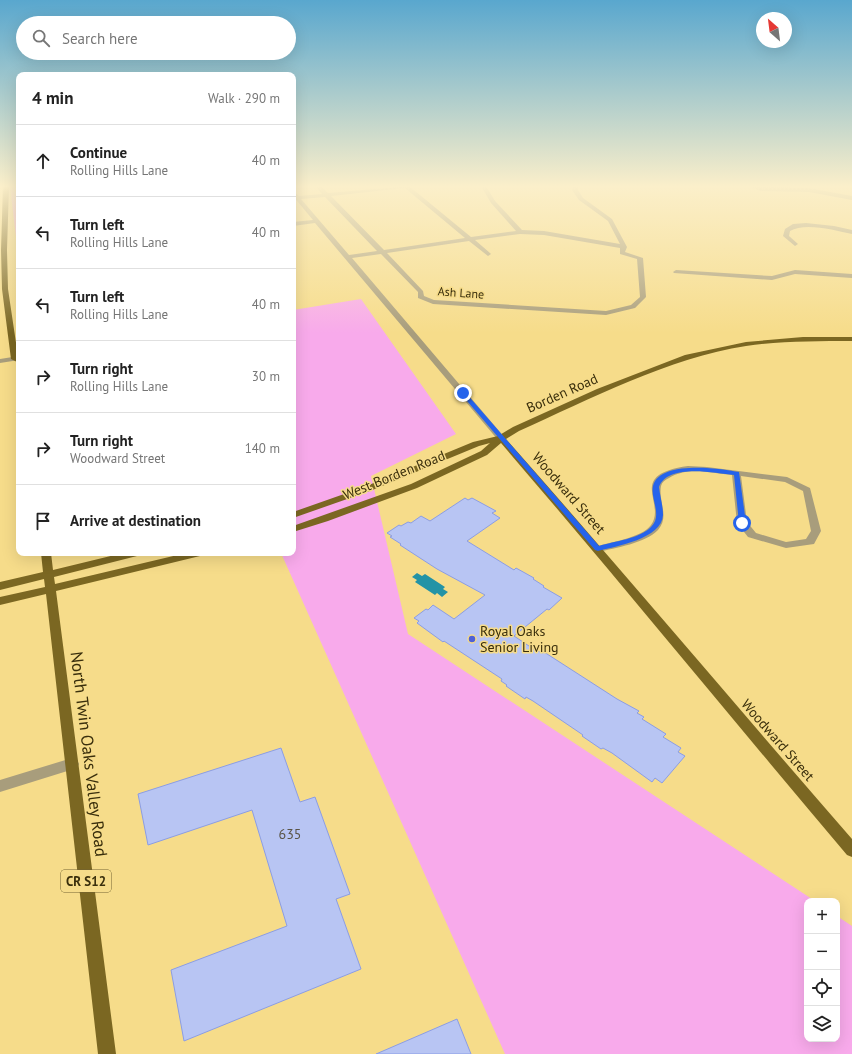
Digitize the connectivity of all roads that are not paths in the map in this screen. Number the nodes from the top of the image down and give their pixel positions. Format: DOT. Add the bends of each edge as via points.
graph roads {
  1 [pos="3,235"];
  2 [pos="329,235"];
  3 [pos="366,235"];
  4 [pos="467,235"];
  5 [pos="493,235"];
  6 [pos="556,235"];
  7 [pos="618,235"];
  8 [pos="786,235"];
  9 [pos="470,238"];
  10 [pos="795,244"];
  11 [pos="624,247"];
  12 [pos="383,252"];
  13 [pos="488,254"];
  14 [pos="347,257"];
  15 [pos="2,264"];
  16 [pos="676,272"];
  17 [pos="852,276"];
  18 [pos="852,339"];
  19 [pos="16,349"];
  20 [pos="16,359"];
  21 [pos="0,362"];
  22 [pos="501,438"];
  23 [pos="736,473"];
  24 [pos="296,514"];
  25 [pos="296,528"];
  26 [pos="598,549"];
  27 [pos="46,556"];
  28 [pos="125,556"];
  29 [pos="188,556"];
  30 [pos="48,575"];
  31 [pos="0,586"];
  32 [pos="50,590"];
  33 [pos="0,602"];
  34 [pos="72,764"];
  35 [pos="0,786"];
  36 [pos="852,850"];
  37 [pos="108,1054"];
  1 -- 15 [label="main road"];
  2 -- 14 [label="street, Woodward Street"];
  3 -- 12 [label="street, Ash Lane"];
  4 -- 9 [label="street"];
  5 -- 9 [label="street"];
  6 -- 11 [label="street"];
  7 -- 11 [label="street"];
  8 -- 10 [label="street"];
  9 -- 12 [label="street"];
  9 -- 13 [label="street"];
  11 -- 12 [label="street, Ash Lane" via="622,253 640,258 644,297 633,307 606,313 433,302 420,297 421,292"];
  12 -- 14 [label="street"];
  14 -- 22 [label="street, Woodward Street"];
  15 -- 19 [label="main road"];
  16 -- 17 [label="street" via="772,278 795,272"];
  18 -- 22 [label="main road, Borden Road" via="803,339 746,344 688,357 600,391"];
  20 -- 21 [label="street"];
  22 -- 24 [label="main road, Borden Road" via="476,444 367,489"];
  22 -- 25 [label="main road, West Borden Road" via="484,453 414,486"];
  22 -- 26 [label="main road, Woodward Street"];
  23 -- 23 [label="street" via="787,480 807,490 816,531 810,542 786,545 752,535 742,523"];
  23 -- 26 [label="street" via="691,469 668,474 656,487 660,516 654,528 642,536"];
  26 -- 36 [label="main road, Woodward Street"];
  27 -- 30 [label="main road, North Twin Oaks Valley Road / CR S12"];
  28 -- 30 [label="main road"];
  29 -- 32 [label="main road"];
  30 -- 31 [label="main road"];
  30 -- 32 [label="main road, North Twin Oaks Valley Road / CR S12"];
  32 -- 33 [label="main road"];
  32 -- 34 [label="main road, North Twin Oaks Valley Road / CR S12"];
  34 -- 35 [label="street"];
  34 -- 37 [label="main road, North Twin Oaks Valley Road / CR S12"];
}
